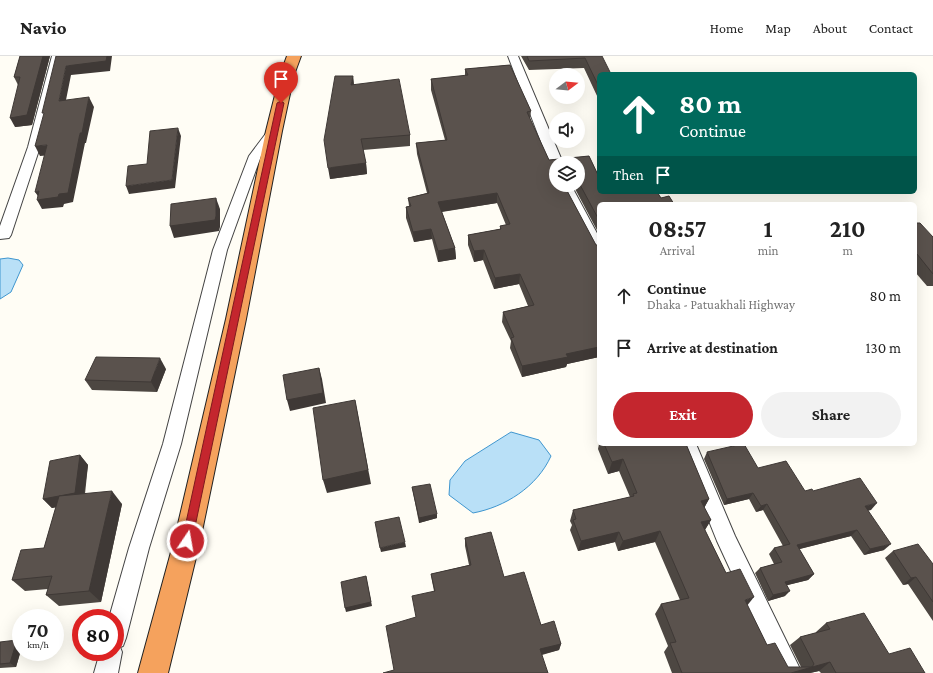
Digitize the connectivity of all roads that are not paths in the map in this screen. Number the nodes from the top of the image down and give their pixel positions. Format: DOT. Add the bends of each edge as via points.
graph roads {
  1 [pos="57,56"];
  2 [pos="294,56"];
  3 [pos="302,56"];
  4 [pos="513,56"];
  5 [pos="284,64"];
  6 [pos="274,131"];
  7 [pos="553,156"];
  8 [pos="568,192"];
  9 [pos="4,235"];
  10 [pos="597,246"];
  11 [pos="688,446"];
  12 [pos="123,609"];
  13 [pos="109,661"];
  14 [pos="106,673"];
  15 [pos="153,673"];
  16 [pos="790,673"];
  1 -- 9 [label="street" via="34,147"];
  2 -- 5 [label="highway" via="293,62"];
  3 -- 5 [label="highway" via="301,62"];
  4 -- 7 [label="street"];
  5 -- 6 [label="highway"];
  6 -- 12 [label="street" via="255,156 220,250 172,444"];
  6 -- 15 [label="highway" via="187,541"];
  8 -- 10 [label="street"];
  11 -- 16 [label="street" via="727,541"];
  13 -- 14 [label="street"];
}
